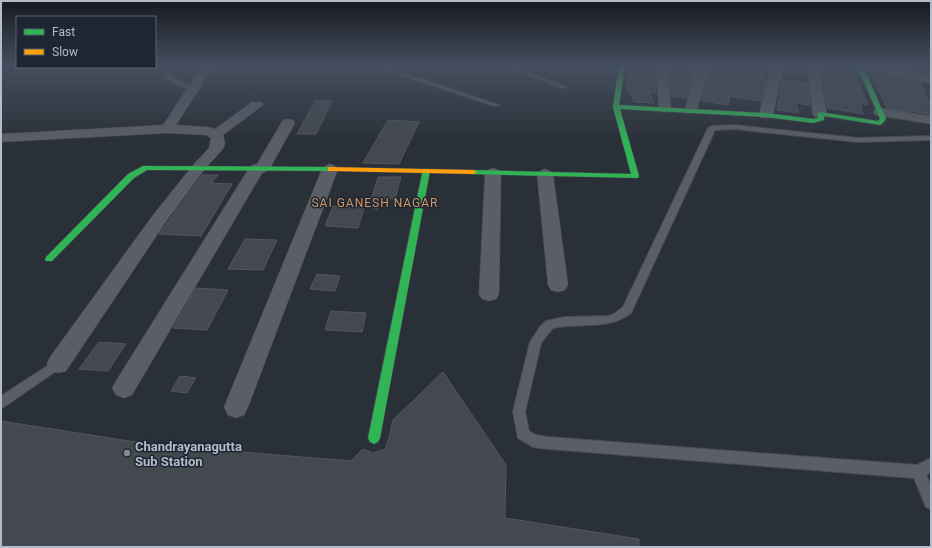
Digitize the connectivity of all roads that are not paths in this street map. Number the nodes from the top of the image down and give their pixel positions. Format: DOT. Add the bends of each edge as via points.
graph roads {
  1 [pos="192,92"];
  2 [pos="455,92"];
  3 [pos="618,92"];
  4 [pos="664,92"];
  5 [pos="696,92"];
  6 [pos="771,92"];
  7 [pos="817,92"];
  8 [pos="871,92"];
  9 [pos="257,105"];
  10 [pos="496,105"];
  11 [pos="616,107"];
  12 [pos="665,109"];
  13 [pos="691,110"];
  14 [pos="880,112"];
  15 [pos="820,114"];
  16 [pos="766,115"];
  17 [pos="931,120"];
  18 [pos="288,122"];
  19 [pos="167,129"];
  20 [pos="216,134"];
  21 [pos="1,138"];
  22 [pos="930,140"];
  23 [pos="199,168"];
  24 [pos="259,168"];
  25 [pos="330,169"];
  26 [pos="426,171"];
  27 [pos="493,173"];
  28 [pos="545,174"];
  29 [pos="50,259"];
  30 [pos="558,285"];
  31 [pos="489,294"];
  32 [pos="58,364"];
  33 [pos="124,388"];
  34 [pos="1,403"];
  35 [pos="236,407"];
  36 [pos="374,438"];
  37 [pos="931,465"];
  38 [pos="918,472"];
  39 [pos="931,502"];
  1 -- 19 [label="street"];
  2 -- 10 [label="lane"];
  3 -- 11 [label="street"];
  4 -- 12 [label="street"];
  5 -- 13 [label="street"];
  6 -- 16 [label="street"];
  7 -- 15 [label="street"];
  8 -- 14 [label="street"];
  9 -- 20 [label="street"];
  11 -- 12 [label="street"];
  11 -- 28 [label="street" via="635,176"];
  12 -- 13 [label="street"];
  13 -- 16 [label="street"];
  14 -- 15 [label="street" via="880,123"];
  14 -- 17 [label="street"];
  15 -- 16 [label="street" via="822,119 818,121"];
  18 -- 24 [label="street"];
  19 -- 20 [label="street" via="200,130"];
  19 -- 21 [label="street"];
  20 -- 23 [label="street" via="216,149"];
  22 -- 38 [label="lane" via="858,140 734,127 712,128 627,310 609,320 550,324 536,342 519,412 523,434 533,441"];
  23 -- 24 [label="street"];
  23 -- 29 [label="street" via="146,168 136,172"];
  23 -- 32 [label="street" via="159,219"];
  24 -- 25 [label="street"];
  24 -- 33 [label="street"];
  25 -- 26 [label="street"];
  25 -- 35 [label="street"];
  26 -- 27 [label="street"];
  26 -- 36 [label="street"];
  27 -- 28 [label="street"];
  27 -- 31 [label="street"];
  28 -- 30 [label="street"];
  32 -- 34 [label="lane"];
  37 -- 38 [label="lane"];
  38 -- 39 [label="lane"];
}
